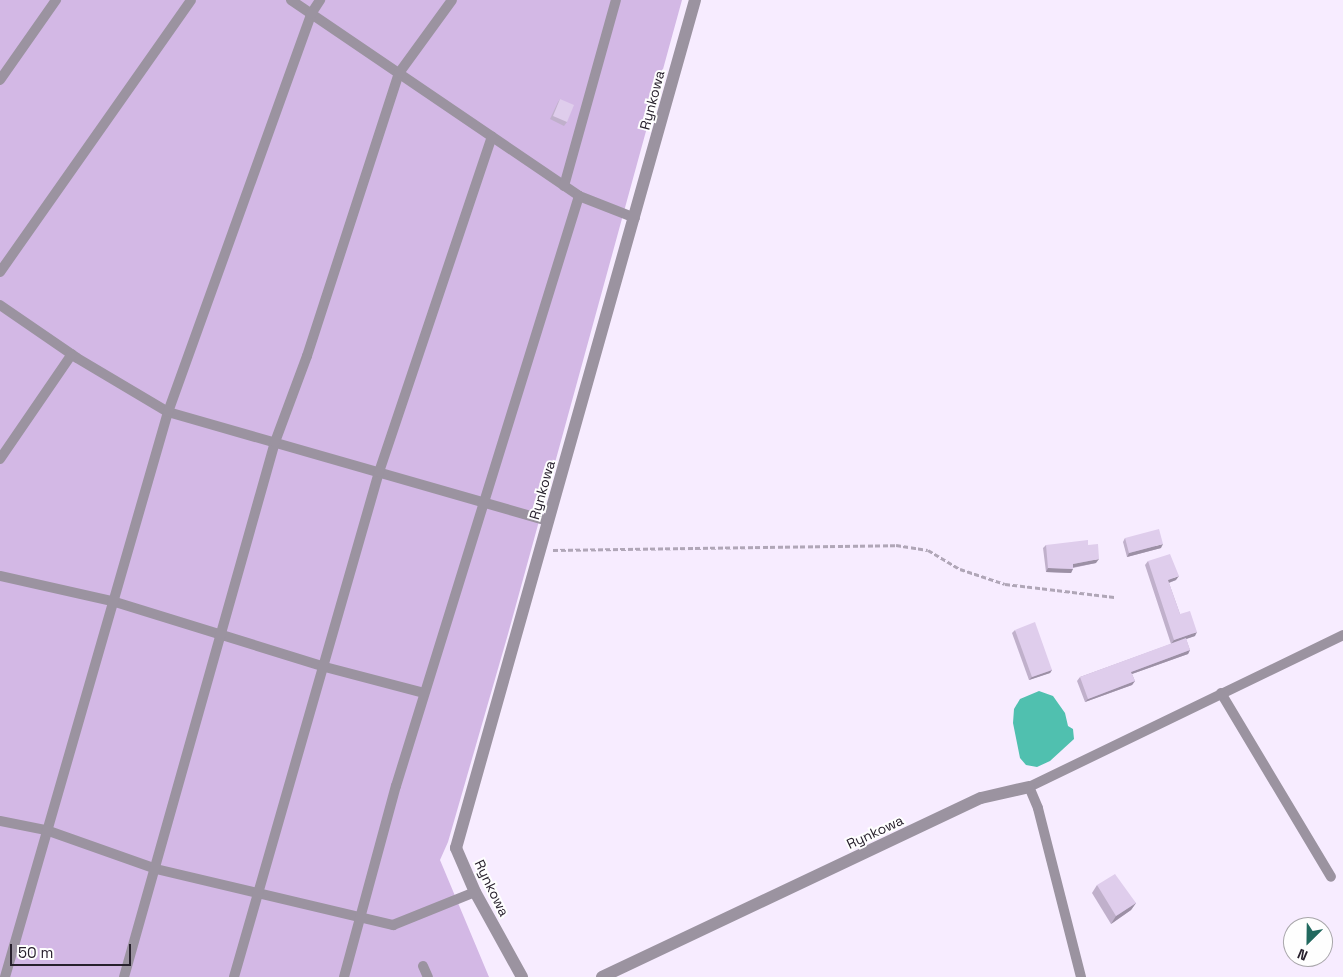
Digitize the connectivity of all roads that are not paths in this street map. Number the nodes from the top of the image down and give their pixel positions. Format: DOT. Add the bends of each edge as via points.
graph roads {
  1 [pos="56,0"];
  2 [pos="191,0"];
  3 [pos="291,0"];
  4 [pos="320,0"];
  5 [pos="452,0"];
  6 [pos="616,0"];
  7 [pos="695,0"];
  8 [pos="311,14"];
  9 [pos="398,73"];
  10 [pos="0,80"];
  11 [pos="492,136"];
  12 [pos="564,186"];
  13 [pos="579,196"];
  14 [pos="635,218"];
  15 [pos="0,272"];
  16 [pos="0,305"];
  17 [pos="72,354"];
  18 [pos="168,412"];
  19 [pos="275,442"];
  20 [pos="0,460"];
  21 [pos="379,472"];
  22 [pos="483,501"];
  23 [pos="549,521"];
  24 [pos="0,576"];
  25 [pos="112,601"];
  26 [pos="223,634"];
  27 [pos="1343,634"];
  28 [pos="325,667"];
  29 [pos="424,693"];
  30 [pos="1221,693"];
  31 [pos="1029,787"];
  32 [pos="0,821"];
  33 [pos="46,830"];
  34 [pos="156,869"];
  35 [pos="1331,877"];
  36 [pos="475,892"];
  37 [pos="257,893"];
  38 [pos="361,917"];
  39 [pos="422,966"];
  40 [pos="5,977"];
  41 [pos="124,977"];
  42 [pos="234,977"];
  43 [pos="344,977"];
  44 [pos="428,977"];
  45 [pos="522,977"];
  46 [pos="602,977"];
  47 [pos="1081,977"];
  1 -- 10 [label="lane"];
  2 -- 15 [label="lane"];
  3 -- 8 [label="lane"];
  4 -- 8 [label="lane"];
  5 -- 9 [label="lane"];
  6 -- 12 [label="lane"];
  7 -- 14 [label="street, Rynkowa"];
  8 -- 9 [label="lane"];
  8 -- 18 [label="lane"];
  9 -- 11 [label="lane"];
  9 -- 19 [label="lane" via="307,356"];
  11 -- 12 [label="lane"];
  11 -- 21 [label="lane"];
  12 -- 13 [label="lane"];
  13 -- 14 [label="lane"];
  13 -- 22 [label="lane"];
  14 -- 23 [label="street, Rynkowa"];
  16 -- 17 [label="lane"];
  17 -- 18 [label="lane"];
  17 -- 20 [label="lane"];
  18 -- 19 [label="lane"];
  18 -- 25 [label="lane"];
  19 -- 21 [label="lane"];
  19 -- 26 [label="lane"];
  21 -- 22 [label="lane"];
  21 -- 28 [label="lane"];
  22 -- 23 [label="lane"];
  22 -- 29 [label="lane"];
  23 -- 36 [label="street, Rynkowa" via="456,848"];
  24 -- 25 [label="lane"];
  25 -- 26 [label="lane"];
  25 -- 33 [label="lane"];
  26 -- 28 [label="lane"];
  26 -- 34 [label="lane"];
  27 -- 30 [label="lane"];
  28 -- 29 [label="lane"];
  28 -- 37 [label="lane"];
  29 -- 38 [label="lane"];
  30 -- 31 [label="lane"];
  30 -- 35 [label="lane"];
  31 -- 46 [label="street, Rynkowa" via="981,798"];
  31 -- 47 [label="lane" via="1038,808"];
  32 -- 33 [label="lane"];
  33 -- 34 [label="lane"];
  33 -- 40 [label="lane"];
  34 -- 37 [label="lane"];
  34 -- 41 [label="lane"];
  36 -- 38 [label="lane" via="393,925"];
  36 -- 45 [label="street, Rynkowa"];
  37 -- 38 [label="lane"];
  37 -- 42 [label="lane"];
  38 -- 43 [label="lane"];
  39 -- 44 [label="lane"];
}
